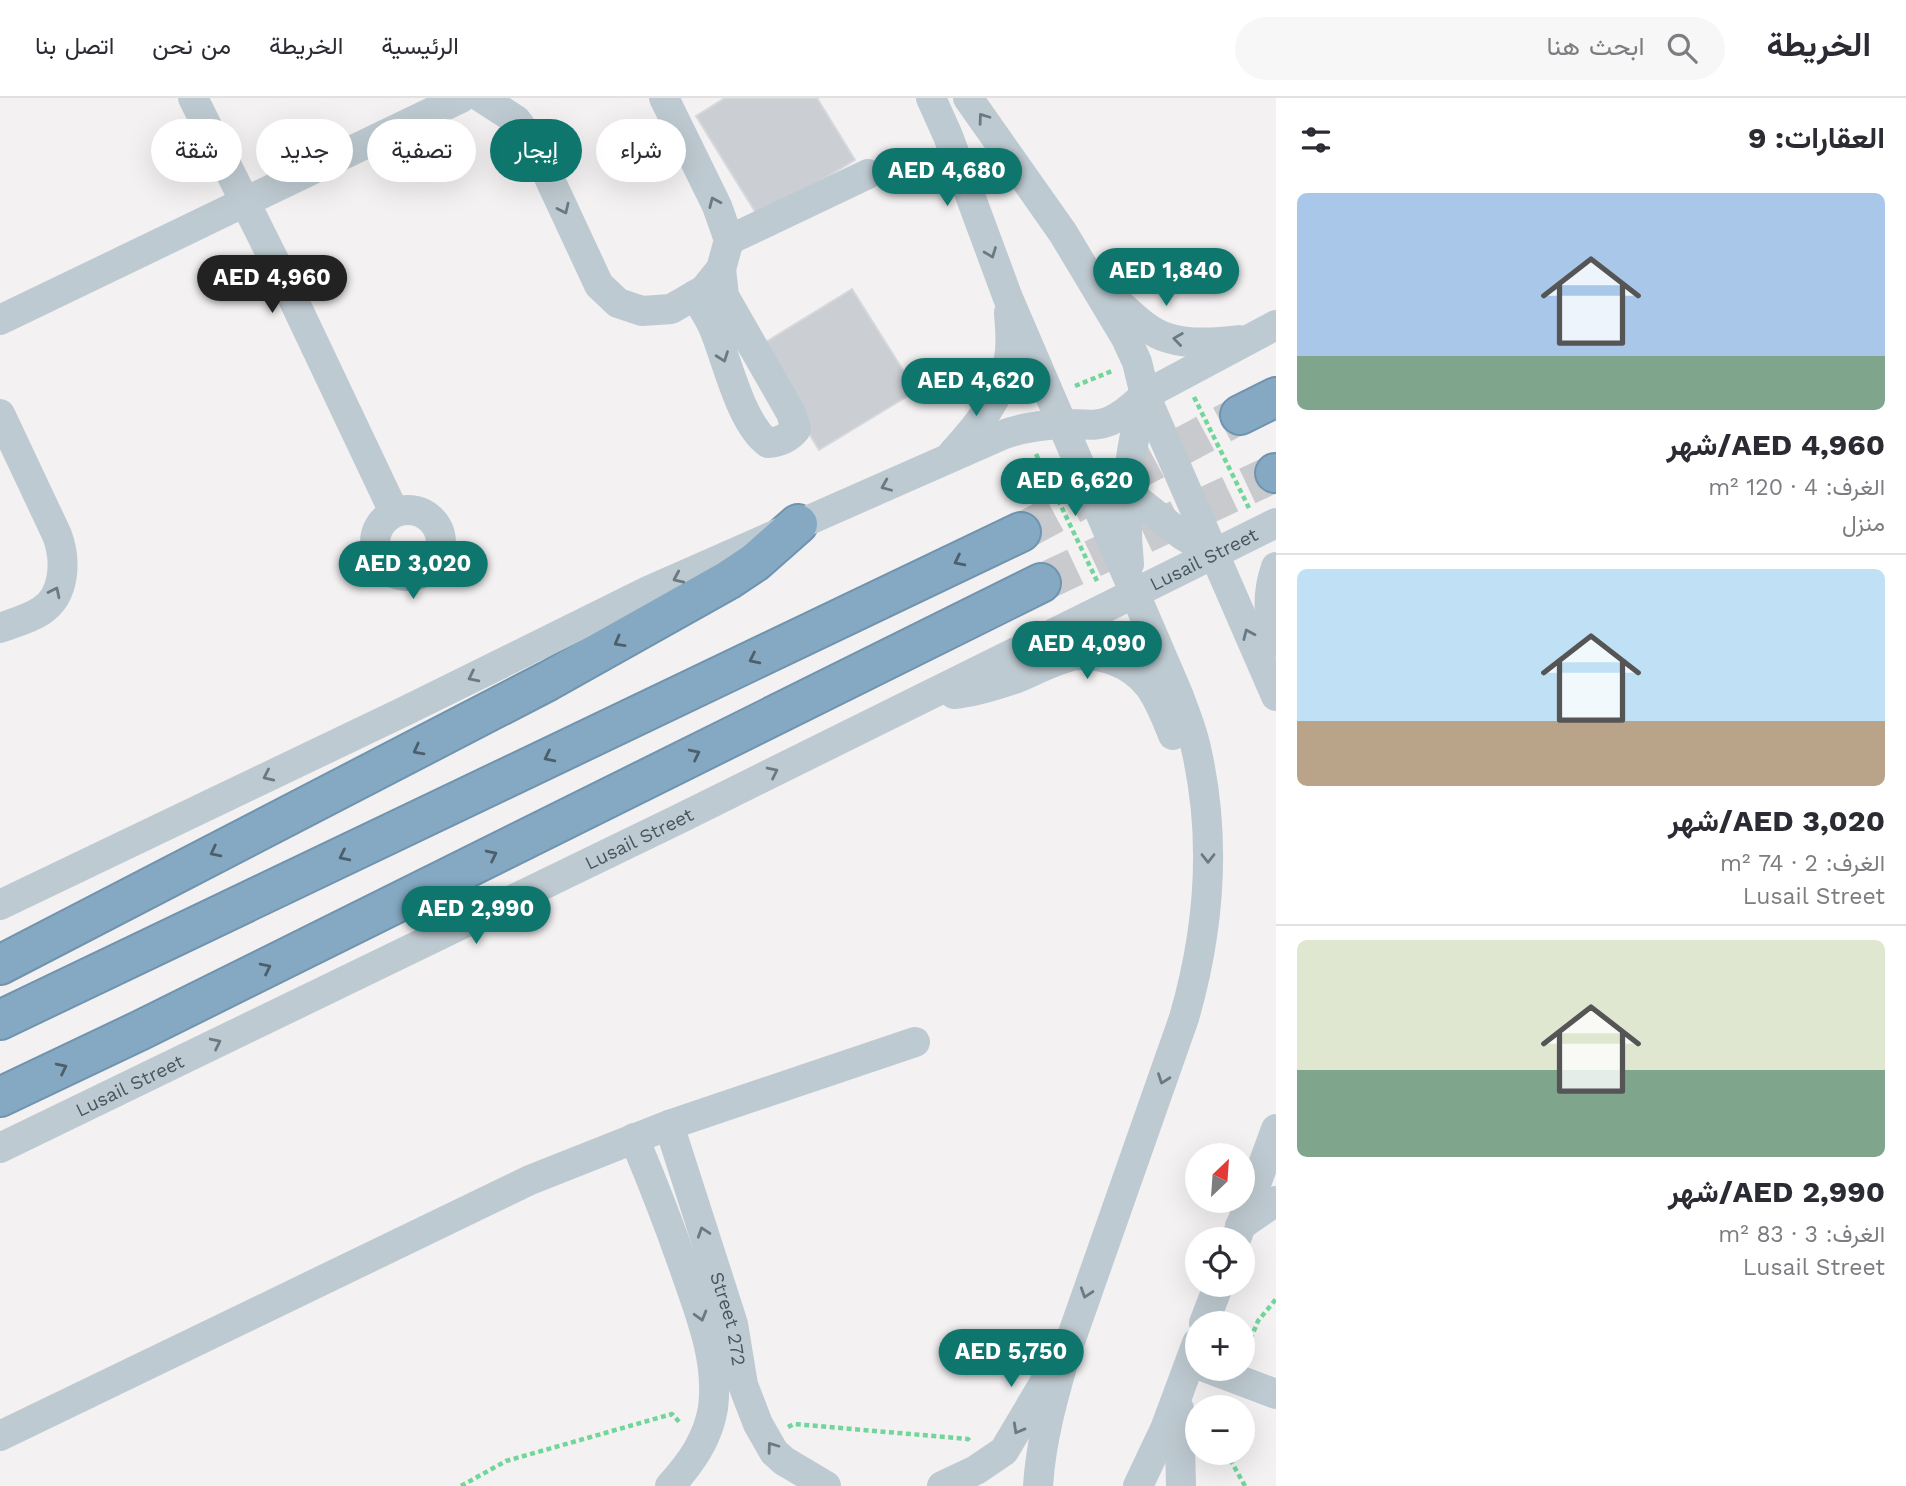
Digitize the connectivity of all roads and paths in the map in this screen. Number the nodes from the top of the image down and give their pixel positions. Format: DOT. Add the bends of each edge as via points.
graph roads {
  1 [pos="193,98"];
  2 [pos="461,98"];
  3 [pos="482,98"];
  4 [pos="664,98"];
  5 [pos="931,98"];
  6 [pos="968,98"];
  7 [pos="868,174"];
  8 [pos="245,202"];
  9 [pos="729,240"];
  10 [pos="721,269"];
  11 [pos="1089,277"];
  12 [pos="695,295"];
  13 [pos="1008,298"];
  14 [pos="0,320"];
  15 [pos="1276,325"];
  16 [pos="1246,339"];
  17 [pos="1137,362"];
  18 [pos="1179,377"];
  19 [pos="1145,395"];
  20 [pos="1051,396"];
  21 [pos="1276,397"];
  22 [pos="0,414"];
  23 [pos="1240,415"];
  24 [pos="1063,424"];
  25 [pos="1023,428"];
  26 [pos="948,459"];
  27 [pos="1127,493"];
  28 [pos="394,512"];
  29 [pos="798,524"];
  30 [pos="1265,528"];
  31 [pos="1021,531"];
  32 [pos="1213,553"];
  33 [pos="1276,567"];
  34 [pos="1041,583"];
  35 [pos="1230,593"];
  36 [pos="1121,599"];
  37 [pos="1147,623"];
  38 [pos="0,628"];
  39 [pos="1276,642"];
  40 [pos="928,695"];
  41 [pos="1276,696"];
  42 [pos="1204,790"];
  43 [pos="0,905"];
  44 [pos="0,965"];
  45 [pos="0,1020"];
  46 [pos="915,1042"];
  47 [pos="0,1097"];
  48 [pos="669,1125"];
  49 [pos="1276,1129"];
  50 [pos="634,1138"];
  51 [pos="0,1148"];
  52 [pos="1276,1201"];
  53 [pos="1240,1227"];
  54 [pos="1245,1227"];
  55 [pos="1276,1299"];
  56 [pos="1255,1328"];
  57 [pos="1066,1353"];
  58 [pos="1186,1381"];
  59 [pos="1246,1381"];
  60 [pos="1179,1392"];
  61 [pos="1276,1394"];
  62 [pos="0,1437"];
  63 [pos="766,1439"];
  64 [pos="701,1446"];
  65 [pos="992,1461"];
  66 [pos="1233,1465"];
  67 [pos="461,1486"];
  68 [pos="670,1486"];
  69 [pos="826,1486"];
  70 [pos="942,1486"];
  71 [pos="1038,1486"];
  72 [pos="1138,1486"];
  73 [pos="1181,1486"];
  74 [pos="1245,1486"];
  1 -- 8 [label="street"];
  2 -- 8 [label="street"];
  3 -- 12 [label="street, one-way" via="516,120 532,141 599,285 618,303 642,311 671,309"];
  9 -- 4 [label="street, one-way"];
  5 -- 13 [label="street, one-way"];
  11 -- 6 [label="street, one-way"];
  7 -- 9 [label="street"];
  8 -- 14 [label="street"];
  8 -- 28 [label="street"];
  9 -- 10 [label="street"];
  10 -- 12 [label="street"];
  12 -- 10 [label="street, one-way" via="760,437 768,443 784,439 796,429 791,413 724,296"];
  16 -- 11 [label="street, one-way" via="1209,343 1167,338"];
  11 -- 17 [label="street"];
  13 -- 20 [label="street"];
  13 -- 26 [label="street" via="1011,342 1005,374 981,420"];
  15 -- 16 [label="street"];
  16 -- 18 [label="street"];
  17 -- 19 [label="street"];
  17 -- 20 [label="path"];
  18 -- 19 [label="street"];
  18 -- 30 [label="path" via="1250,511"];
  19 -- 24 [label="street" via="1108,422"];
  19 -- 27 [label="street" via="1134,431"];
  19 -- 32 [label="street"];
  20 -- 24 [label="street"];
  21 -- 23 [label="highway"];
  38 -- 22 [label="street, one-way" via="49,604 63,563 57,535"];
  24 -- 25 [label="street"];
  24 -- 27 [label="street"];
  24 -- 36 [label="street"];
  25 -- 26 [label="street"];
  25 -- 36 [label="path"];
  26 -- 29 [label="street, one-way"];
  27 -- 32 [label="street"];
  27 -- 36 [label="street"];
  29 -- 43 [label="street, one-way" via="648,591"];
  29 -- 44 [label="highway, one-way" via="728,580 559,675"];
  30 -- 32 [label="street, Lusail Street"];
  31 -- 45 [label="highway, one-way"];
  32 -- 35 [label="street"];
  32 -- 36 [label="street, Lusail Street"];
  33 -- 39 [label="street" via="1269,618"];
  47 -- 34 [label="highway, one-way"];
  35 -- 37 [label="street" via="1210,578 1185,580 1160,593"];
  41 -- 35 [label="street, one-way"];
  36 -- 37 [label="street"];
  36 -- 40 [label="street, Lusail Street"];
  37 -- 42 [label="street" via="1178,694"];
  40 -- 42 [label="street" via="988,687 1072,656 1115,660 1148,684 1192,775"];
  51 -- 40 [label="street, Lusail Street, one-way"];
  42 -- 57 [label="street, one-way" via="1208,883 1196,977"];
  46 -- 48 [label="street"];
  48 -- 50 [label="street"];
  63 -- 48 [label="street, Street 272, one-way" via="743,1385 733,1324"];
  49 -- 53 [label="street"];
  50 -- 62 [label="street" via="530,1180"];
  50 -- 64 [label="street, Street 272, one-way" via="667,1216 710,1349 713,1409"];
  52 -- 54 [label="street"];
  55 -- 56 [label="path"];
  57 -- 65 [label="street, one-way" via="1014,1437"];
  57 -- 71 [label="street" via="1041,1451"];
  58 -- 60 [label="street"];
  59 -- 61 [label="street"];
  60 -- 72 [label="street"];
  60 -- 73 [label="street"];
  63 -- 65 [label="path" via="793,1424 968,1439"];
  69 -- 63 [label="street, Street 272, one-way" via="784,1461"];
  64 -- 67 [label="path" via="672,1414 506,1461"];
  64 -- 68 [label="street, Street 272"];
  65 -- 70 [label="street"];
  66 -- 74 [label="path"];
}
